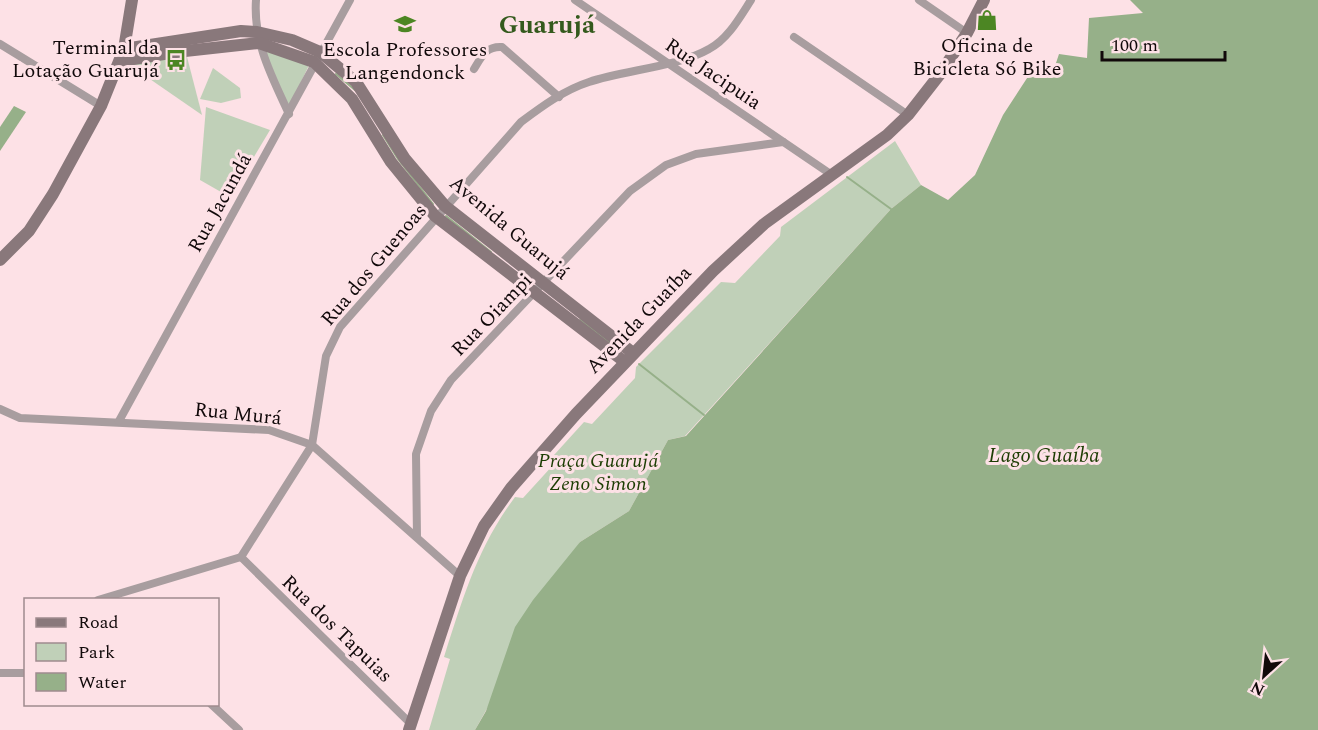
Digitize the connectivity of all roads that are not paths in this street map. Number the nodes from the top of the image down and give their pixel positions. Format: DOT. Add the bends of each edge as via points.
graph roads {
  1 [pos="132,0"];
  2 [pos="256,0"];
  3 [pos="350,0"];
  4 [pos="575,0"];
  5 [pos="751,0"];
  6 [pos="919,0"];
  7 [pos="984,0"];
  8 [pos="967,33"];
  9 [pos="794,37"];
  10 [pos="258,38"];
  11 [pos="0,45"];
  12 [pos="122,55"];
  13 [pos="317,57"];
  14 [pos="667,63"];
  15 [pos="474,69"];
  16 [pos="559,97"];
  17 [pos="101,106"];
  18 [pos="289,114"];
  19 [pos="908,115"];
  20 [pos="783,142"];
  21 [pos="832,175"];
  22 [pos="445,206"];
  23 [pos="435,216"];
  24 [pos="0,260"];
  25 [pos="540,289"];
  26 [pos="629,357"];
  27 [pos="0,409"];
  28 [pos="119,421"];
  29 [pos="312,445"];
  30 [pos="417,537"];
  31 [pos="241,557"];
  32 [pos="460,576"];
  33 [pos="123,596"];
  34 [pos="0,673"];
  35 [pos="24,673"];
  36 [pos="212,706"];
  37 [pos="410,727"];
  38 [pos="238,730"];
  1 -- 12 [label="street"];
  2 -- 10 [label="street" via="254,21"];
  3 -- 13 [label="street, Rua Jacundá"];
  4 -- 14 [label="street, Rua Jacipuia"];
  5 -- 14 [label="street, Rua dos Guenoas" via="731,30 710,49"];
  6 -- 8 [label="street"];
  7 -- 8 [label="street, Avenida Guaíba"];
  8 -- 19 [label="street, Avenida Guaíba"];
  9 -- 19 [label="street"];
  10 -- 12 [label="street, Avenida Guarujá" via="176,52"];
  10 -- 13 [label="street, Avenida Guarujá"];
  10 -- 18 [label="street"];
  11 -- 17 [label="street"];
  12 -- 17 [label="street"];
  13 -- 18 [label="street, Rua Jacundá"];
  13 -- 22 [label="street, Avenida Guarujá" via="362,89 405,159"];
  13 -- 23 [label="street, Avenida Guarujá" via="352,99 391,162"];
  14 -- 16 [label="street, Rua dos Guenoas" via="587,82"];
  14 -- 20 [label="street, Rua Jacipuia"];
  15 -- 16 [label="street" via="486,51 502,47"];
  16 -- 22 [label="street, Rua dos Guenoas" via="521,122"];
  17 -- 24 [label="street" via="29,231"];
  18 -- 28 [label="street, Rua Jacundá"];
  19 -- 21 [label="street, Avenida Guaíba"];
  20 -- 21 [label="street, Rua Jacipuia"];
  20 -- 25 [label="street, Rua Oiampi" via="696,154 666,165 630,191"];
  21 -- 26 [label="street, Avenida Guaíba" via="764,224"];
  22 -- 23 [label="street, Rua dos Guenoas"];
  22 -- 25 [label="street, Avenida Guarujá"];
  23 -- 25 [label="street, Avenida Guarujá"];
  23 -- 29 [label="street, Rua dos Guenoas" via="331,341"];
  25 -- 26 [label="street, Avenida Guarujá"];
  25 -- 30 [label="street, Rua Oiampi" via="451,380 431,411 416,454"];
  26 -- 32 [label="street, Avenida Guaíba" via="511,488 484,526"];
  27 -- 28 [label="street, Rua Murá" via="20,418"];
  28 -- 29 [label="street, Rua Murá" via="269,430"];
  29 -- 30 [label="street, Rua Murá"];
  29 -- 31 [label="street, Rua dos Guenoas"];
  30 -- 32 [label="street, Rua Murá"];
  31 -- 33 [label="street"];
  31 -- 37 [label="street, Rua dos Tapuias"];
  32 -- 37 [label="street, Avenida Guaíba"];
  34 -- 35 [label="street"];
  36 -- 38 [label="street"];
}
